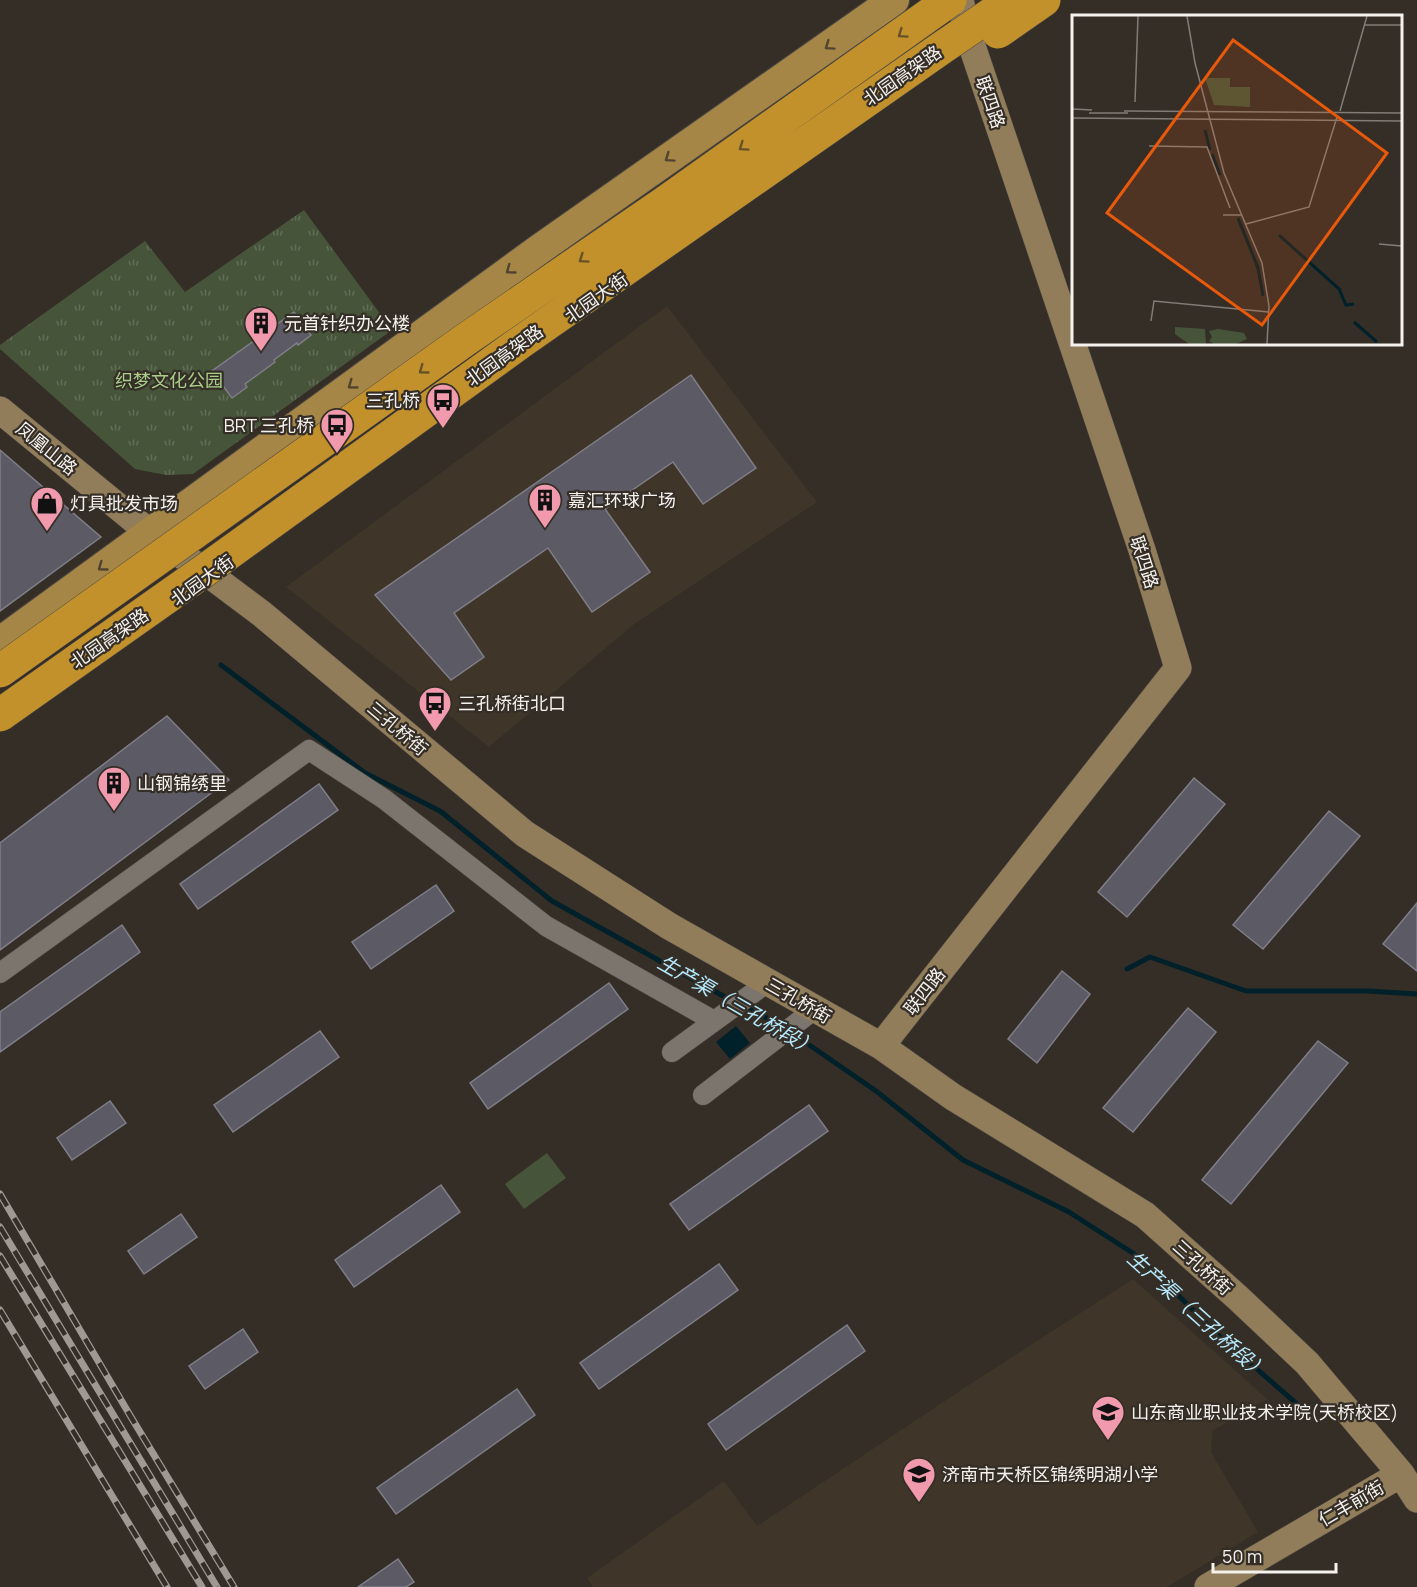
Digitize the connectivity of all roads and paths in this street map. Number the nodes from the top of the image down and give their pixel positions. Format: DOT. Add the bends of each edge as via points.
graph roads {
  1 [pos="894,0"];
  2 [pos="950,0"];
  3 [pos="960,0"];
  4 [pos="1012,0"];
  5 [pos="1020,0"];
  6 [pos="1044,0"];
  7 [pos="968,34"];
  8 [pos="521,342"];
  9 [pos="1072,342"];
  10 [pos="1073,345"];
  11 [pos="0,410"];
  12 [pos="149,532"];
  13 [pos="210,575"];
  14 [pos="0,642"];
  15 [pos="0,671"];
  16 [pos="0,715"];
  17 [pos="0,724"];
  18 [pos="0,972"];
  19 [pos="758,989"];
  20 [pos="815,1009"];
  21 [pos="721,1016"];
  22 [pos="880,1046"];
  23 [pos="672,1052"];
  24 [pos="703,1095"];
  25 [pos="1401,1474"];
  26 [pos="1417,1500"];
  27 [pos="1208,1587"];
  1 -- 12 [label="main road, one-way" via="537,250"];
  2 -- 15 [label="highway, 北园高架路, one-way, bridge"];
  3 -- 7 [label="main road, 联四路"];
  4 -- 8 [label="highway, 北园高架路, bridge"];
  5 -- 7 [label="main road, 北园大街"];
  6 -- 8 [label="highway, bridge" via="814,161 593,293"];
  7 -- 9 [label="main road, 联四路"];
  7 -- 13 [label="main road, 北园大街" via="478,379"];
  8 -- 16 [label="highway, 北园高架路, bridge"];
  10 -- 22 [label="main road, 联四路" via="1178,668"];
  11 -- 12 [label="main road, 凤凰山路"];
  12 -- 13 [label="main road, 三孔桥街"];
  12 -- 14 [label="main road, one-way"];
  13 -- 17 [label="main road, 北园大街"];
  13 -- 19 [label="main road, 三孔桥街" via="525,834 669,926"];
  18 -- 21 [label="street" via="309,750 384,799 546,926"];
  19 -- 20 [label="main road, 三孔桥街"];
  19 -- 21 [label="street"];
  20 -- 22 [label="main road, 三孔桥街"];
  20 -- 24 [label="street"];
  21 -- 23 [label="street"];
  22 -- 25 [label="main road, 三孔桥街" via="953,1097 1145,1215 1307,1363"];
  25 -- 26 [label="main road, 三孔桥街"];
  25 -- 27 [label="main road, 仁丰前街"];
}
